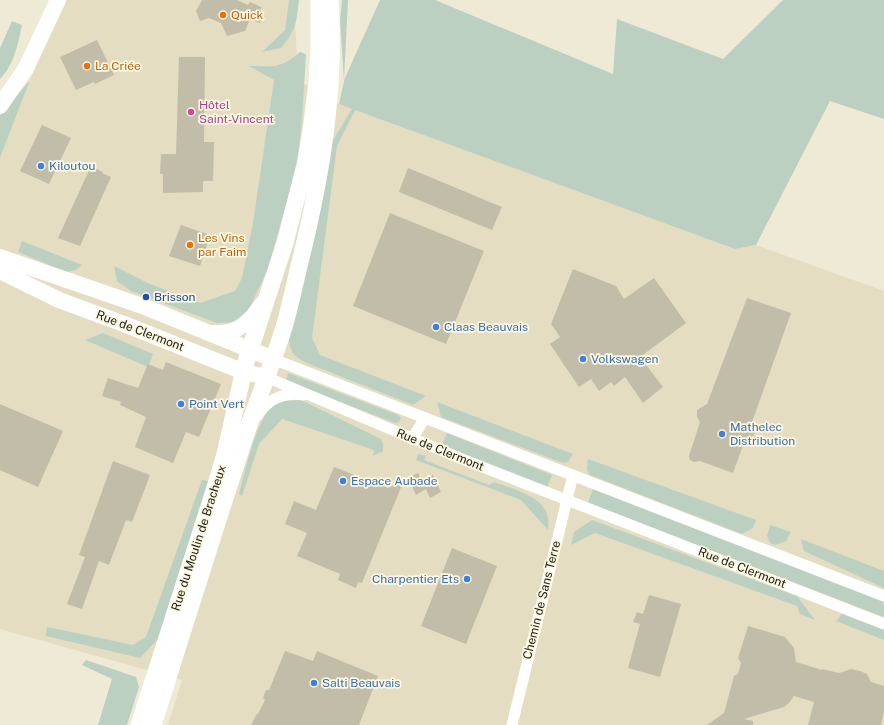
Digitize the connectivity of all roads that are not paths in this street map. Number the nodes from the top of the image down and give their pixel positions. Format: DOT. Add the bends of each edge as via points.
graph roads {
  1 [pos="48,0"];
  2 [pos="58,0"];
  3 [pos="308,0"];
  4 [pos="319,0"];
  5 [pos="330,0"];
  6 [pos="334,0"];
  7 [pos="332,43"];
  8 [pos="0,88"];
  9 [pos="0,106"];
  10 [pos="305,164"];
  11 [pos="0,257"];
  12 [pos="0,271"];
  13 [pos="268,296"];
  14 [pos="206,332"];
  15 [pos="250,350"];
  16 [pos="273,359"];
  17 [pos="244,372"];
  18 [pos="266,377"];
  19 [pos="314,398"];
  20 [pos="426,418"];
  21 [pos="246,434"];
  22 [pos="412,439"];
  23 [pos="573,475"];
  24 [pos="566,500"];
  25 [pos="884,596"];
  26 [pos="884,624"];
  27 [pos="139,725"];
  28 [pos="153,725"];
  29 [pos="512,725"];
  1 -- 8 [label="main road" via="22,55"];
  2 -- 9 [label="main road" via="26,68"];
  3 -- 10 [label="main road" via="309,59"];
  4 -- 10 [label="main road" via="317,76"];
  5 -- 7 [label="main road"];
  6 -- 7 [label="main road"];
  7 -- 16 [label="main road, Rue du Moulin de Bracheux" via="329,105 317,187 288,315"];
  10 -- 13 [label="main road, Rue du Moulin de Bracheux" via="287,237"];
  11 -- 14 [label="main road, Rue de Clermont" via="144,307"];
  12 -- 17 [label="main road, Rue de Clermont" via="59,300"];
  13 -- 14 [label="main road" via="255,315 241,327 224,333"];
  13 -- 15 [label="main road, Rue du Moulin de Bracheux"];
  14 -- 15 [label="main road, Rue de Clermont"];
  15 -- 16 [label="main road, Rue de Clermont"];
  15 -- 17 [label="main road, Rue du Moulin de Bracheux"];
  16 -- 18 [label="main road, Rue du Moulin de Bracheux"];
  16 -- 20 [label="street, Rue de Clermont"];
  17 -- 18 [label="main road, Rue de Clermont"];
  17 -- 27 [label="main road, Rue du Moulin de Bracheux" via="220,471"];
  18 -- 19 [label="street, Rue de Clermont"];
  18 -- 21 [label="main road, Rue du Moulin de Bracheux"];
  19 -- 21 [label="street" via="297,394 272,400 262,408"];
  19 -- 22 [label="street, Rue de Clermont"];
  20 -- 22 [label="street"];
  20 -- 23 [label="street, Rue de Clermont"];
  21 -- 28 [label="main road, Rue du Moulin de Bracheux"];
  22 -- 24 [label="street, Rue de Clermont"];
  23 -- 24 [label="street, Chemin de Sans Terre"];
  23 -- 25 [label="street, Rue de Clermont"];
  24 -- 26 [label="street, Rue de Clermont"];
  24 -- 29 [label="street, Chemin de Sans Terre"];
}
